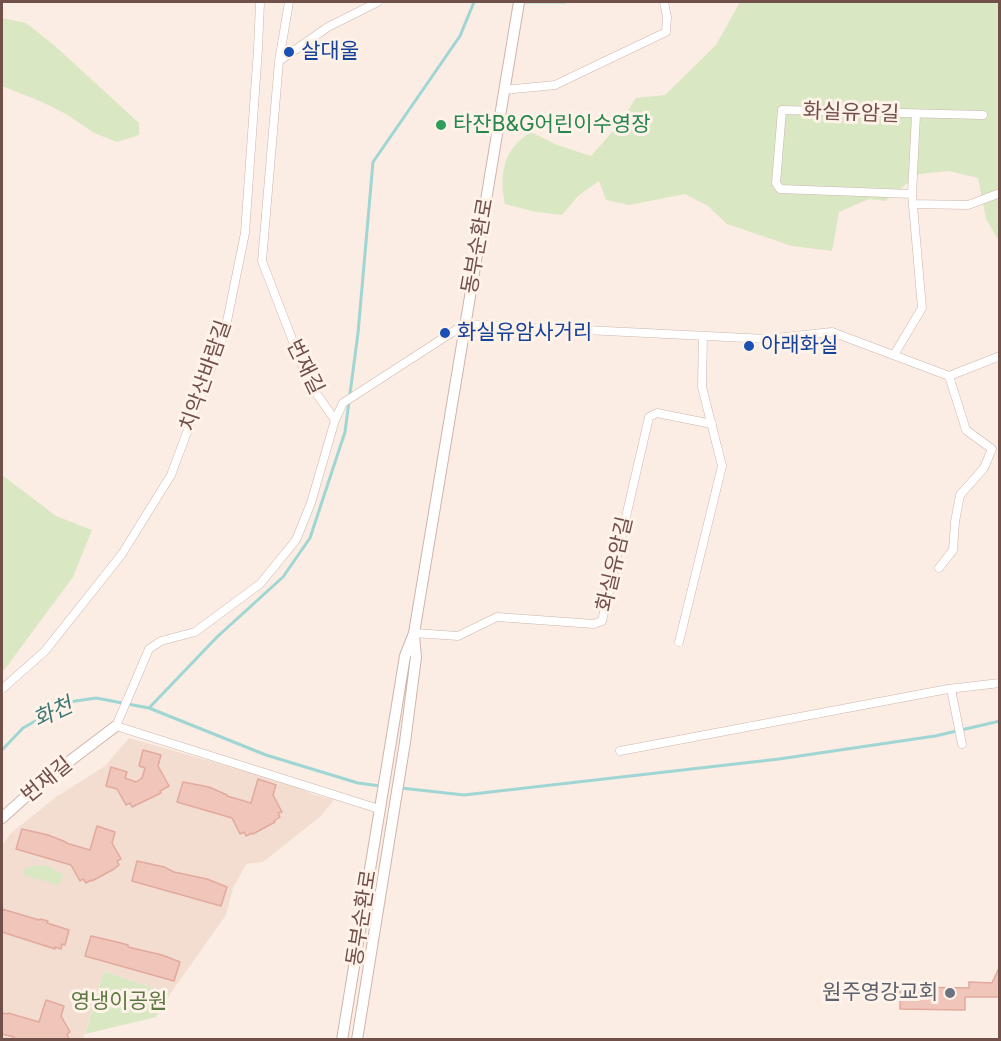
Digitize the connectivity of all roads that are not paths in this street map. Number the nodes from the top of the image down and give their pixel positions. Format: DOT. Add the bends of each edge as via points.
graph roads {
  1 [pos="260,2"];
  2 [pos="289,2"];
  3 [pos="378,2"];
  4 [pos="519,2"];
  5 [pos="664,2"];
  6 [pos="279,61"];
  7 [pos="504,90"];
  8 [pos="916,115"];
  9 [pos="983,116"];
  10 [pos="999,193"];
  11 [pos="912,194"];
  12 [pos="913,204"];
  13 [pos="465,324"];
  14 [pos="703,336"];
  15 [pos="894,355"];
  16 [pos="999,356"];
  17 [pos="949,376"];
  18 [pos="335,420"];
  19 [pos="712,424"];
  20 [pos="939,568"];
  21 [pos="414,633"];
  22 [pos="680,642"];
  23 [pos="999,683"];
  24 [pos="2,689"];
  25 [pos="951,692"];
  26 [pos="118,722"];
  27 [pos="962,744"];
  28 [pos="620,751"];
  29 [pos="380,809"];
  30 [pos="394,811"];
  31 [pos="2,818"];
  32 [pos="342,1040"];
  33 [pos="357,1040"];
  1 -- 24 [label="street, 치악산바람길" via="245,233 225,331 171,475 122,554 45,651"];
  2 -- 6 [label="street, 번재길"];
  3 -- 6 [label="street" via="328,27"];
  4 -- 7 [label="street, 동부순환로"];
  5 -- 7 [label="street" via="666,32 555,85"];
  6 -- 18 [label="street, 번재길" via="262,261 309,383"];
  7 -- 13 [label="street, 동부순환로"];
  8 -- 9 [label="street, 화실유암길"];
  8 -- 11 [label="street, 화실유암길"];
  8 -- 11 [label="street, 화실유암길" via="782,110 776,183 780,189"];
  10 -- 12 [label="street" via="968,205"];
  11 -- 12 [label="street, 화실유암길"];
  12 -- 15 [label="street, 화실유암길" via="922,308"];
  13 -- 14 [label="street"];
  13 -- 18 [label="street" via="343,403"];
  13 -- 21 [label="street, 동부순환로"];
  14 -- 15 [label="street" via="766,339 832,332"];
  14 -- 19 [label="street" via="702,387"];
  15 -- 17 [label="street"];
  16 -- 17 [label="street"];
  17 -- 20 [label="street" via="966,430 992,449 984,468 960,495 953,550"];
  18 -- 26 [label="street" via="296,540 260,584 195,632 161,641 149,649"];
  19 -- 21 [label="street, 화실유암길" via="657,413 649,417 603,621 594,624 497,618 458,636"];
  19 -- 22 [label="street" via="722,466"];
  21 -- 29 [label="street, 동부순환로" via="405,657"];
  21 -- 30 [label="street, 동부순환로" via="416,657"];
  23 -- 25 [label="street"];
  25 -- 27 [label="street"];
  25 -- 28 [label="street"];
  26 -- 29 [label="street"];
  26 -- 31 [label="street, 번재길"];
  29 -- 30 [label="street"];
  29 -- 32 [label="street, 동부순환로"];
  30 -- 33 [label="street, 동부순환로"];
}
